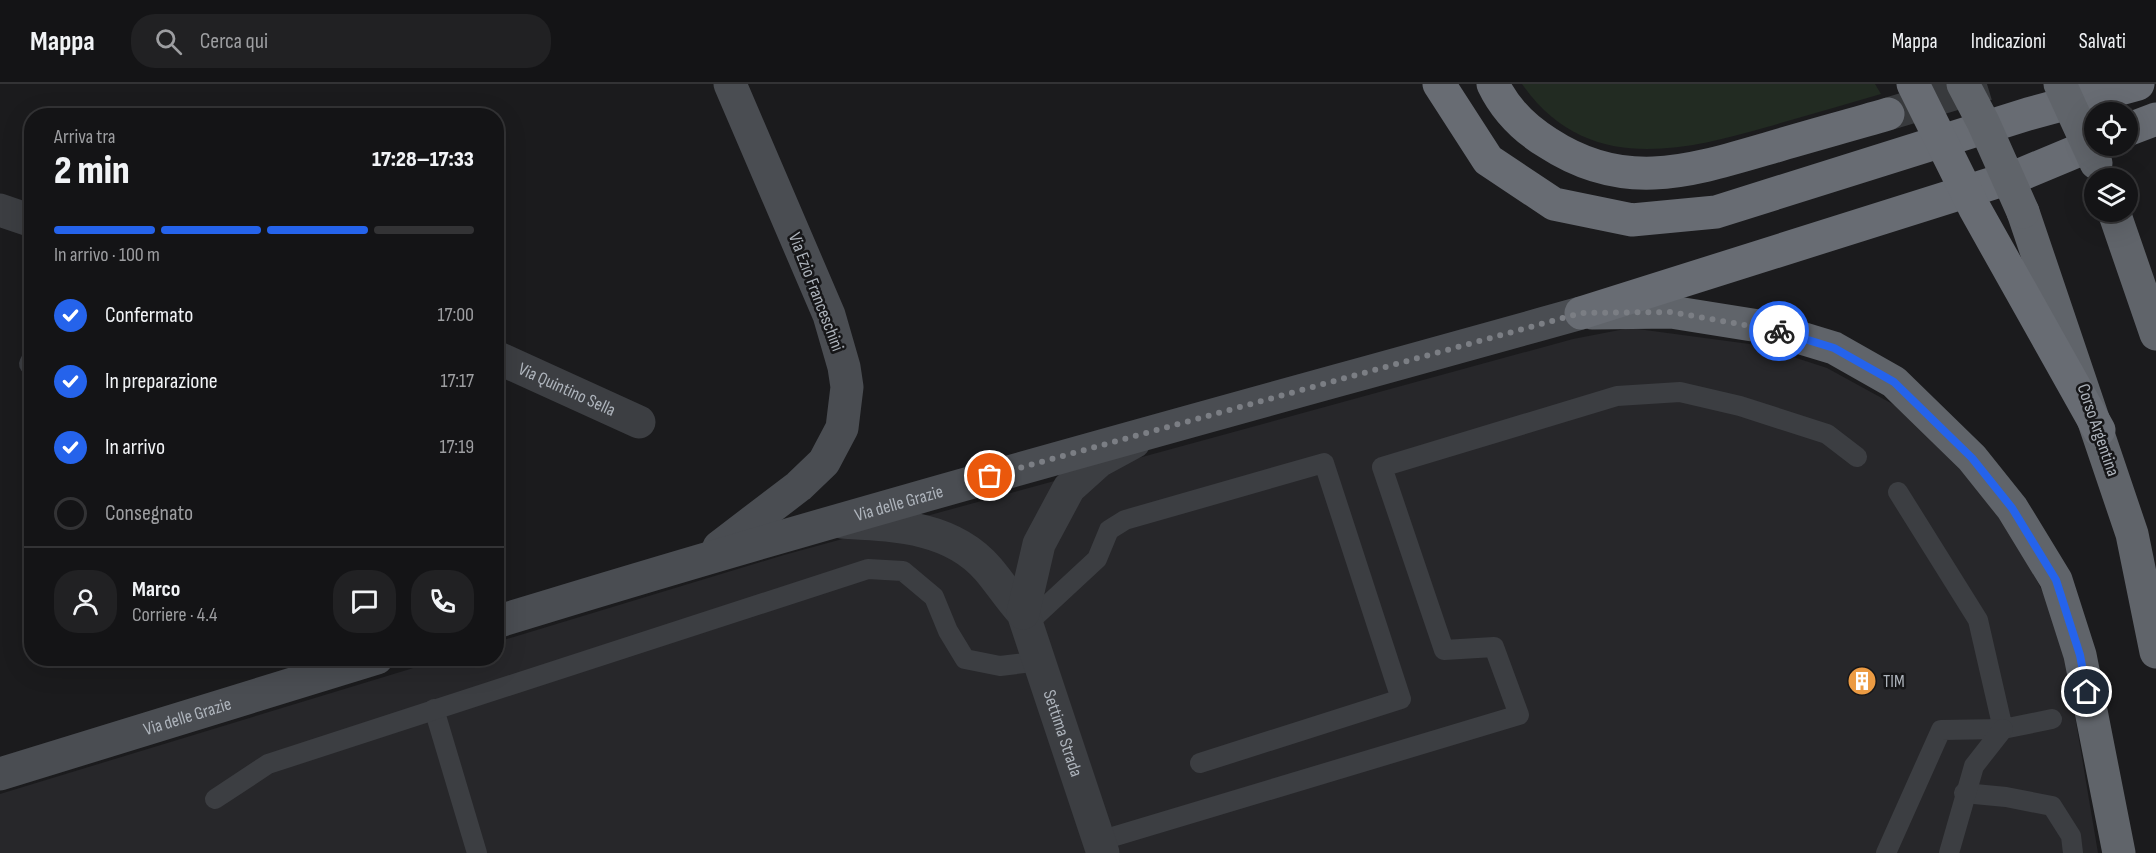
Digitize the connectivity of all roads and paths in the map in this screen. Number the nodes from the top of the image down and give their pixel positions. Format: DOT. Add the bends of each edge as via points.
graph roads {
  1 [pos="729,84"];
  2 [pos="1439,84"];
  3 [pos="1493,84"];
  4 [pos="1913,84"];
  5 [pos="1963,84"];
  6 [pos="2060,84"];
  7 [pos="2138,84"];
  8 [pos="1888,114"];
  9 [pos="2156,118"];
  10 [pos="2138,125"];
  11 [pos="2097,162"];
  12 [pos="0,210"];
  13 [pos="24,218"];
  14 [pos="2117,222"];
  15 [pos="1581,313"];
  16 [pos="2156,334"];
  17 [pos="504,361"];
  18 [pos="639,422"];
  19 [pos="2098,430"];
  20 [pos="1151,432"];
  21 [pos="1857,457"];
  22 [pos="1898,492"];
  23 [pos="836,521"];
  24 [pos="706,557"];
  25 [pos="1026,618"];
  26 [pos="504,620"];
  27 [pos="2156,652"];
  28 [pos="1041,661"];
  29 [pos="351,666"];
  30 [pos="434,709"];
  31 [pos="2052,719"];
  32 [pos="2002,729"];
  33 [pos="1200,763"];
  34 [pos="0,774"];
  35 [pos="1964,793"];
  36 [pos="215,799"];
  37 [pos="1101,847"];
  38 [pos="477,853"];
  39 [pos="1886,853"];
  40 [pos="1949,853"];
  41 [pos="2073,853"];
  42 [pos="2119,853"];
  1 -- 24 [label="main road, Via Ezio Franceschini" via="828,315 847,387 842,428 824,462 799,486"];
  2 -- 7 [label="highway" via="1488,160 1554,204 1632,220 1716,212 2028,114"];
  3 -- 8 [label="highway" via="1509,110 1543,140 1566,155 1625,173 1661,175 1695,170"];
  4 -- 19 [label="highway, bridge" via="1975,209"];
  5 -- 19 [label="highway, Corso Argentina, bridge" via="2023,212"];
  6 -- 11 [label="highway, bridge"];
  9 -- 10 [label="highway"];
  11 -- 15 [label="highway" via="2022,174"];
  12 -- 13 [label="street"];
  14 -- 16 [label="highway"];
  15 -- 20 [label="main road, Via delle Grazie"];
  15 -- 42 [label="highway" via="1671,312 1765,327 1834,348 1894,382 1972,458 2012,508 2056,580 2080,655"];
  17 -- 18 [label="street, Via Quintino Sella"];
  19 -- 27 [label="highway, Corso Argentina" via="2132,534"];
  20 -- 23 [label="main road, Via delle Grazie"];
  20 -- 25 [label="street" via="1099,461 1069,488 1039,544"];
  21 -- 37 [label="lane" via="1827,434 1740,406 1680,392 1617,396 1382,467 1444,650 1494,647 1519,715"];
  22 -- 32 [label="lane" via="1978,621"];
  23 -- 24 [label="main road, Via delle Grazie"];
  23 -- 25 [label="street, Settima Strada" via="924,529 970,552"];
  24 -- 26 [label="main road, Via delle Grazie"];
  25 -- 28 [label="street, Settima Strada"];
  25 -- 33 [label="lane" via="1097,559 1109,530 1125,520 1324,463 1401,699"];
  28 -- 30 [label="lane" via="1000,666 964,659 934,597 903,572 868,569"];
  28 -- 37 [label="street, Settima Strada"];
  29 -- 34 [label="main road, Via delle Grazie"];
  30 -- 36 [label="lane" via="268,764"];
  30 -- 38 [label="lane"];
  31 -- 32 [label="lane"];
  32 -- 35 [label="lane" via="1974,766"];
  32 -- 39 [label="lane" via="1941,730"];
  35 -- 40 [label="lane"];
  35 -- 41 [label="lane" via="2052,806 2071,836"];
}
